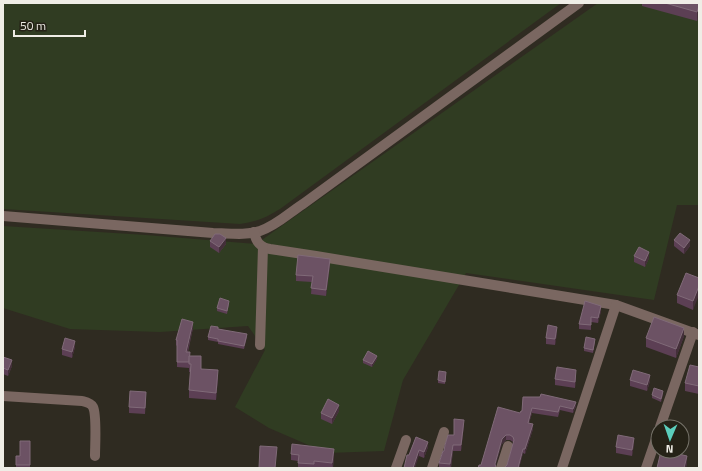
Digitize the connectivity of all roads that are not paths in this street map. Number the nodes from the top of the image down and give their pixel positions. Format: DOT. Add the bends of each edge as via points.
graph roads {
  1 [pos="579,3"];
  2 [pos="3,216"];
  3 [pos="254,232"];
  4 [pos="263,247"];
  5 [pos="616,305"];
  6 [pos="696,334"];
  7 [pos="260,345"];
  8 [pos="3,396"];
  9 [pos="663,419"];
  10 [pos="444,432"];
  11 [pos="406,440"];
  12 [pos="508,446"];
  13 [pos="96,456"];
  14 [pos="650,456"];
  15 [pos="396,468"];
  16 [pos="432,468"];
  17 [pos="501,468"];
  18 [pos="562,468"];
  19 [pos="646,468"];
  1 -- 3 [label="street" via="277,222"];
  2 -- 3 [label="street" via="213,233"];
  3 -- 4 [label="street" via="256,240"];
  4 -- 5 [label="street"];
  4 -- 7 [label="street"];
  5 -- 6 [label="street"];
  5 -- 18 [label="street"];
  6 -- 9 [label="street"];
  8 -- 13 [label="street" via="82,401 89,404 95,414"];
  10 -- 16 [label="street"];
  11 -- 15 [label="street"];
  12 -- 17 [label="street"];
  14 -- 19 [label="street"];
}
